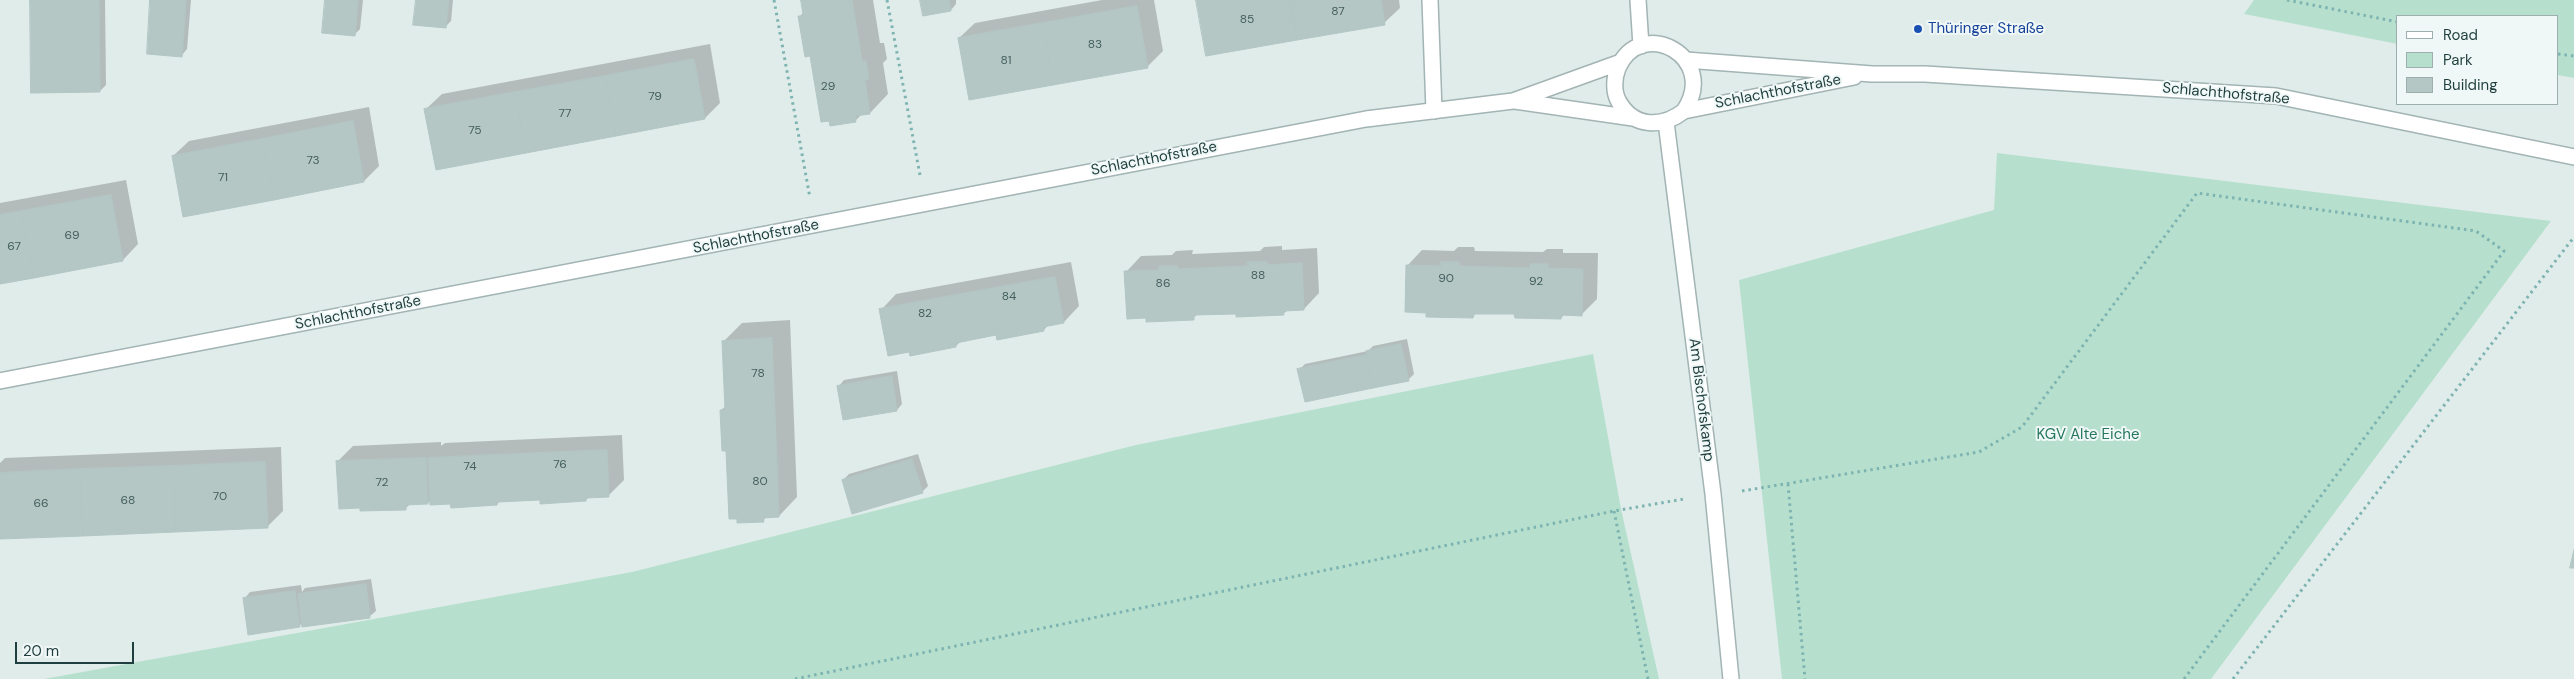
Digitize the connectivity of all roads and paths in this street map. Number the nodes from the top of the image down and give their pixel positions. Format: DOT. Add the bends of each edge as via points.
graph roads {
  1 [pos="774,0"];
  2 [pos="887,0"];
  3 [pos="1430,0"];
  4 [pos="1638,0"];
  5 [pos="2288,0"];
  6 [pos="2396,22"];
  7 [pos="1640,46"];
  8 [pos="2559,54"];
  9 [pos="2574,56"];
  10 [pos="1686,60"];
  11 [pos="1621,62"];
  12 [pos="1872,74"];
  13 [pos="1514,101"];
  14 [pos="1434,111"];
  15 [pos="1684,111"];
  16 [pos="1634,118"];
  17 [pos="1666,122"];
  18 [pos="2574,157"];
  19 [pos="926,202"];
  20 [pos="815,225"];
  21 [pos="2574,237"];
  22 [pos="0,381"];
  23 [pos="795,679"];
  24 [pos="1648,679"];
  25 [pos="1731,679"];
  26 [pos="1805,679"];
  27 [pos="2184,679"];
  28 [pos="2233,679"];
  1 -- 20 [label="path"];
  2 -- 19 [label="path"];
  3 -- 14 [label="street"];
  4 -- 7 [label="street"];
  5 -- 6 [label="path"];
  7 -- 10 [label="street" via="1666,45"];
  7 -- 11 [label="street"];
  8 -- 9 [label="path"];
  10 -- 12 [label="street, Schlachthofstraße"];
  10 -- 15 [label="street" via="1694,86 1692,99"];
  11 -- 13 [label="street, Schlachthofstraße"];
  11 -- 16 [label="street" via="1614,86 1617,99"];
  12 -- 15 [label="street, Schlachthofstraße"];
  12 -- 18 [label="street, Schlachthofstraße" via="2276,96"];
  13 -- 14 [label="street, Schlachthofstraße"];
  13 -- 16 [label="street, Schlachthofstraße"];
  14 -- 19 [label="street, Schlachthofstraße" via="1366,119"];
  15 -- 17 [label="street"];
  16 -- 17 [label="street" via="1646,123"];
  17 -- 25 [label="street, Am Bischofskamp" via="1713,494"];
  19 -- 20 [label="street, Schlachthofstraße"];
  20 -- 22 [label="street, Schlachthofstraße"];
  21 -- 28 [label="path"];
  23 -- 24 [label="path" via="1614,510"];
  26 -- 27 [label="path" via="1788,484 1979,452 2022,427 2198,193 2476,231 2504,252"];
}
